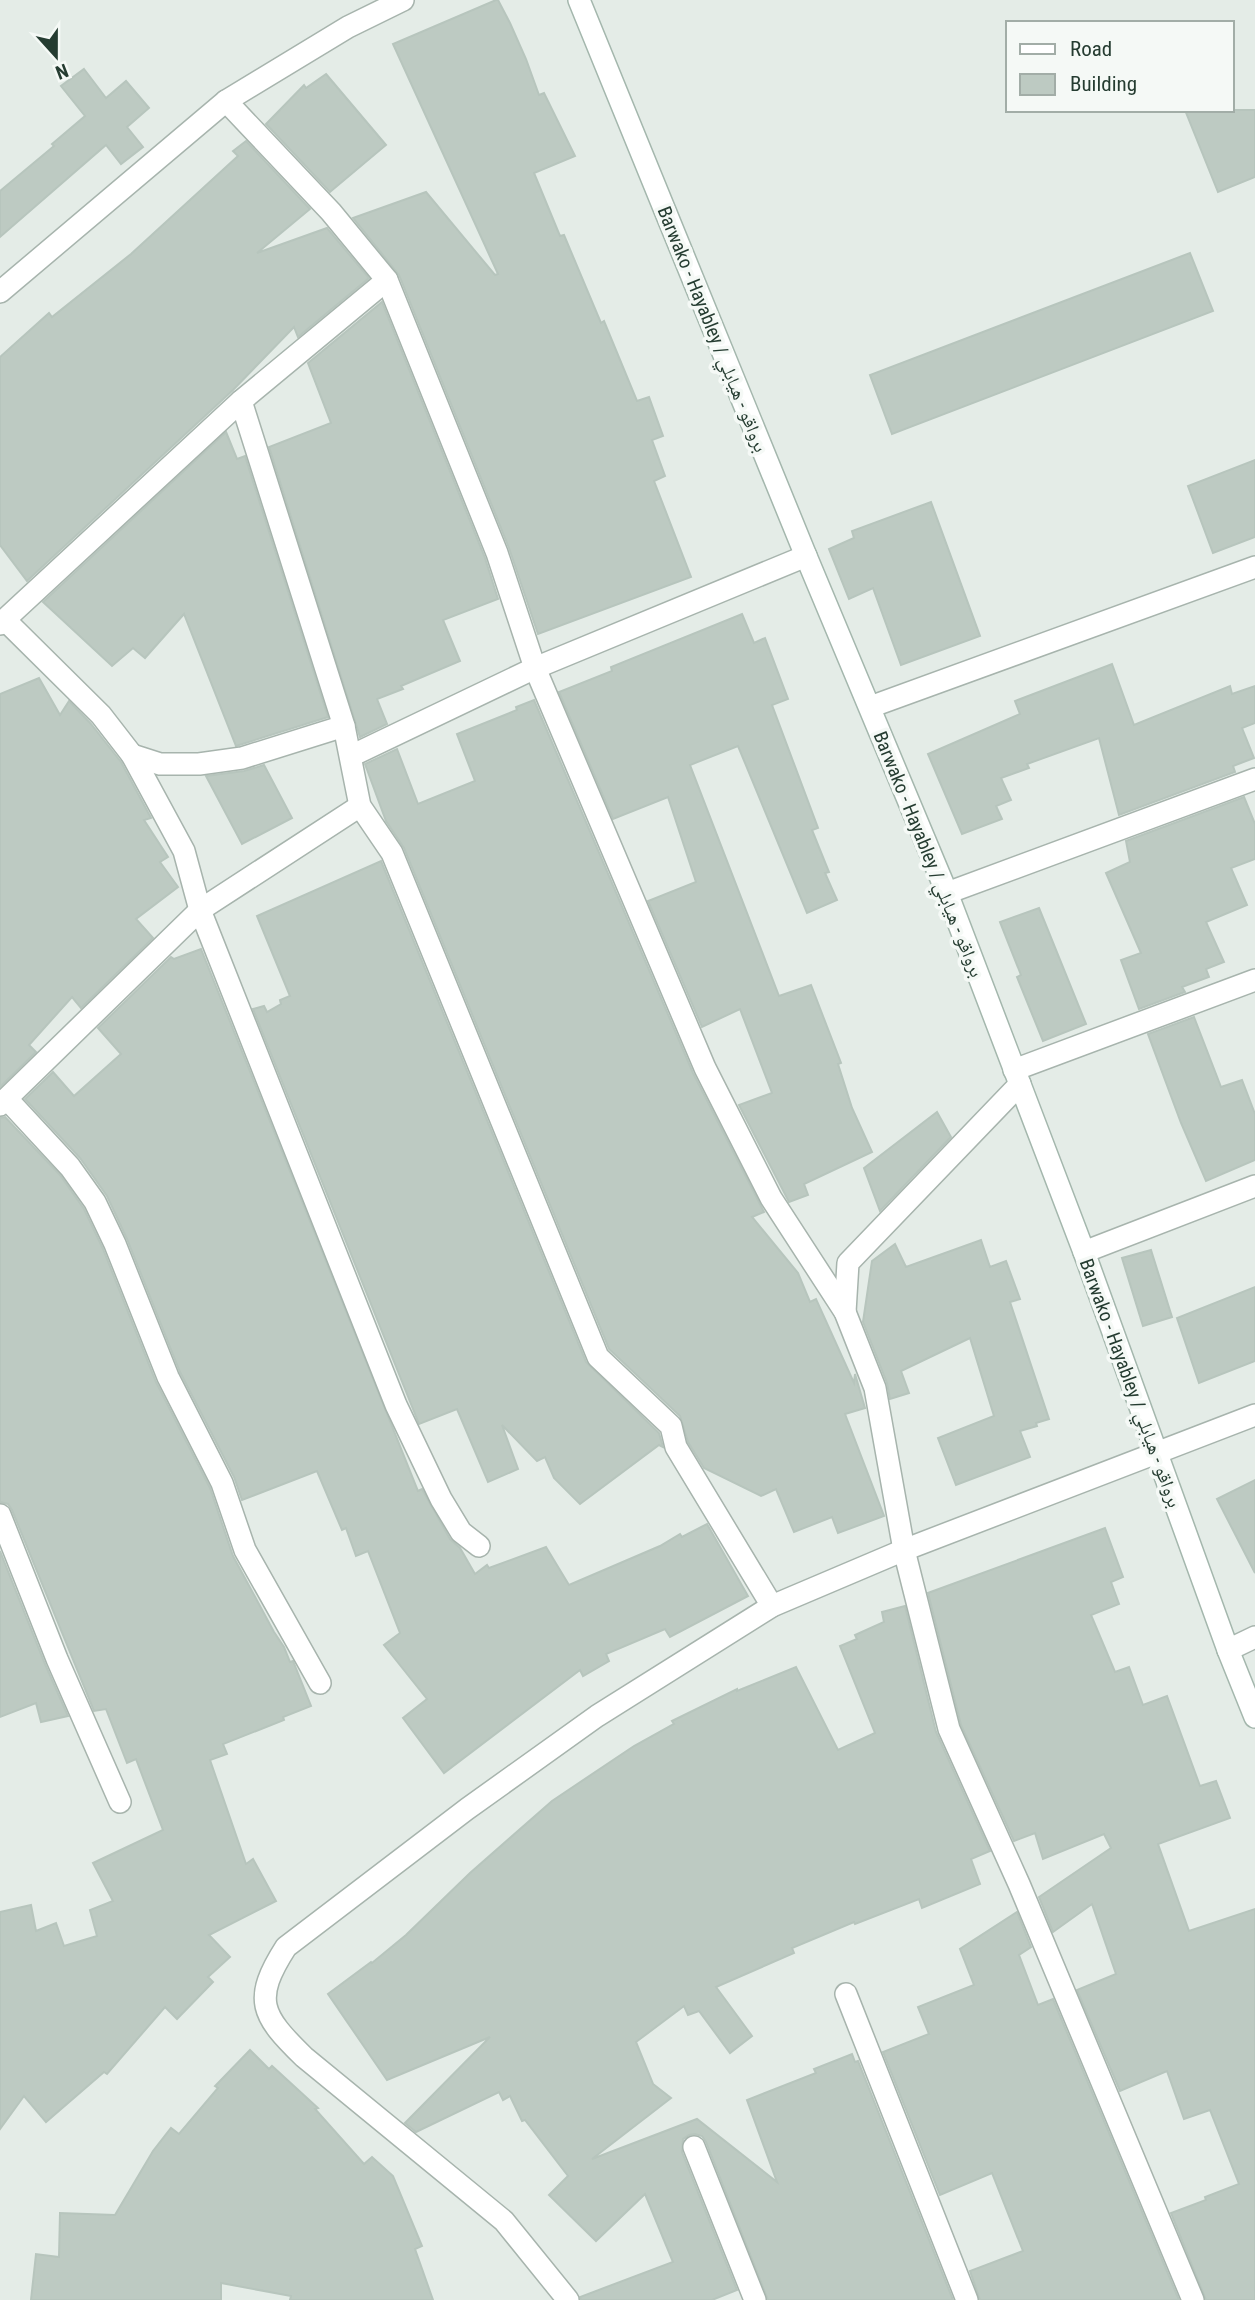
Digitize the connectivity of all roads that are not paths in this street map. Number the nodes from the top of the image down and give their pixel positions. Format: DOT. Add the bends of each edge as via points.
graph roads {
  1 [pos="403,0"];
  2 [pos="579,0"];
  3 [pos="226,101"];
  4 [pos="387,280"];
  5 [pos="0,292"];
  6 [pos="242,401"];
  7 [pos="806,556"];
  8 [pos="1255,567"];
  9 [pos="2,622"];
  10 [pos="535,668"];
  11 [pos="870,707"];
  12 [pos="344,726"];
  13 [pos="132,755"];
  14 [pos="351,756"];
  15 [pos="1255,779"];
  16 [pos="360,806"];
  17 [pos="947,892"];
  18 [pos="200,910"];
  19 [pos="1255,980"];
  20 [pos="1017,1077"];
  21 [pos="4,1102"];
  22 [pos="1255,1186"];
  23 [pos="1084,1252"];
  24 [pos="845,1312"];
  25 [pos="1255,1415"];
  26 [pos="1156,1454"];
  27 [pos="0,1516"];
  28 [pos="479,1546"];
  29 [pos="904,1550"];
  30 [pos="772,1606"];
  31 [pos="1255,1637"];
  32 [pos="1228,1650"];
  33 [pos="320,1683"];
  34 [pos="1255,1717"];
  35 [pos="120,1802"];
  36 [pos="846,1994"];
  37 [pos="694,2147"];
  38 [pos="568,2300"];
  39 [pos="755,2300"];
  40 [pos="967,2300"];
  41 [pos="1193,2300"];
  1 -- 3 [label="street" via="348,27"];
  2 -- 7 [label="street, Barwako - Hayabley / برواقو - هيابلي"];
  3 -- 4 [label="street" via="331,212"];
  3 -- 5 [label="street"];
  4 -- 6 [label="street"];
  4 -- 10 [label="street" via="497,553"];
  6 -- 9 [label="street"];
  6 -- 12 [label="street"];
  7 -- 10 [label="street"];
  7 -- 11 [label="street, Barwako - Hayabley / برواقو - هيابلي"];
  8 -- 11 [label="street"];
  9 -- 13 [label="street" via="101,715"];
  10 -- 14 [label="street"];
  10 -- 24 [label="street" via="705,1068 771,1198"];
  11 -- 17 [label="street, Barwako - Hayabley / برواقو - هيابلي"];
  12 -- 13 [label="street" via="242,758 199,765 160,764"];
  12 -- 14 [label="street"];
  13 -- 18 [label="street" via="184,851"];
  14 -- 16 [label="street"];
  15 -- 17 [label="street"];
  16 -- 18 [label="street"];
  16 -- 30 [label="street" via="392,853 598,1357 671,1426 676,1447"];
  17 -- 20 [label="street, Barwako - Hayabley / برواقو - هيابلي"];
  18 -- 21 [label="street"];
  18 -- 28 [label="street" via="396,1405 441,1499 461,1532"];
  19 -- 20 [label="street"];
  20 -- 23 [label="street, Barwako - Hayabley / برواقو - هيابلي"];
  20 -- 24 [label="street" via="848,1263"];
  21 -- 33 [label="street" via="70,1167 95,1202 169,1377 222,1483 245,1550"];
  22 -- 23 [label="street"];
  23 -- 26 [label="street, Barwako - Hayabley / برواقو - هيابلي"];
  24 -- 29 [label="street" via="875,1388"];
  25 -- 26 [label="street"];
  26 -- 29 [label="street"];
  26 -- 32 [label="street, Barwako - Hayabley / برواقو - هيابلي"];
  27 -- 35 [label="street"];
  29 -- 30 [label="street"];
  29 -- 41 [label="street" via="949,1729"];
  30 -- 38 [label="street" via="597,1716 467,1809 286,1948 270,1972 263,2002 278,2032 504,2221"];
  31 -- 32 [label="street"];
  32 -- 34 [label="street, Barwako - Hayabley / برواقو - هيابلي"];
  36 -- 40 [label="street"];
  37 -- 39 [label="street"];
}
